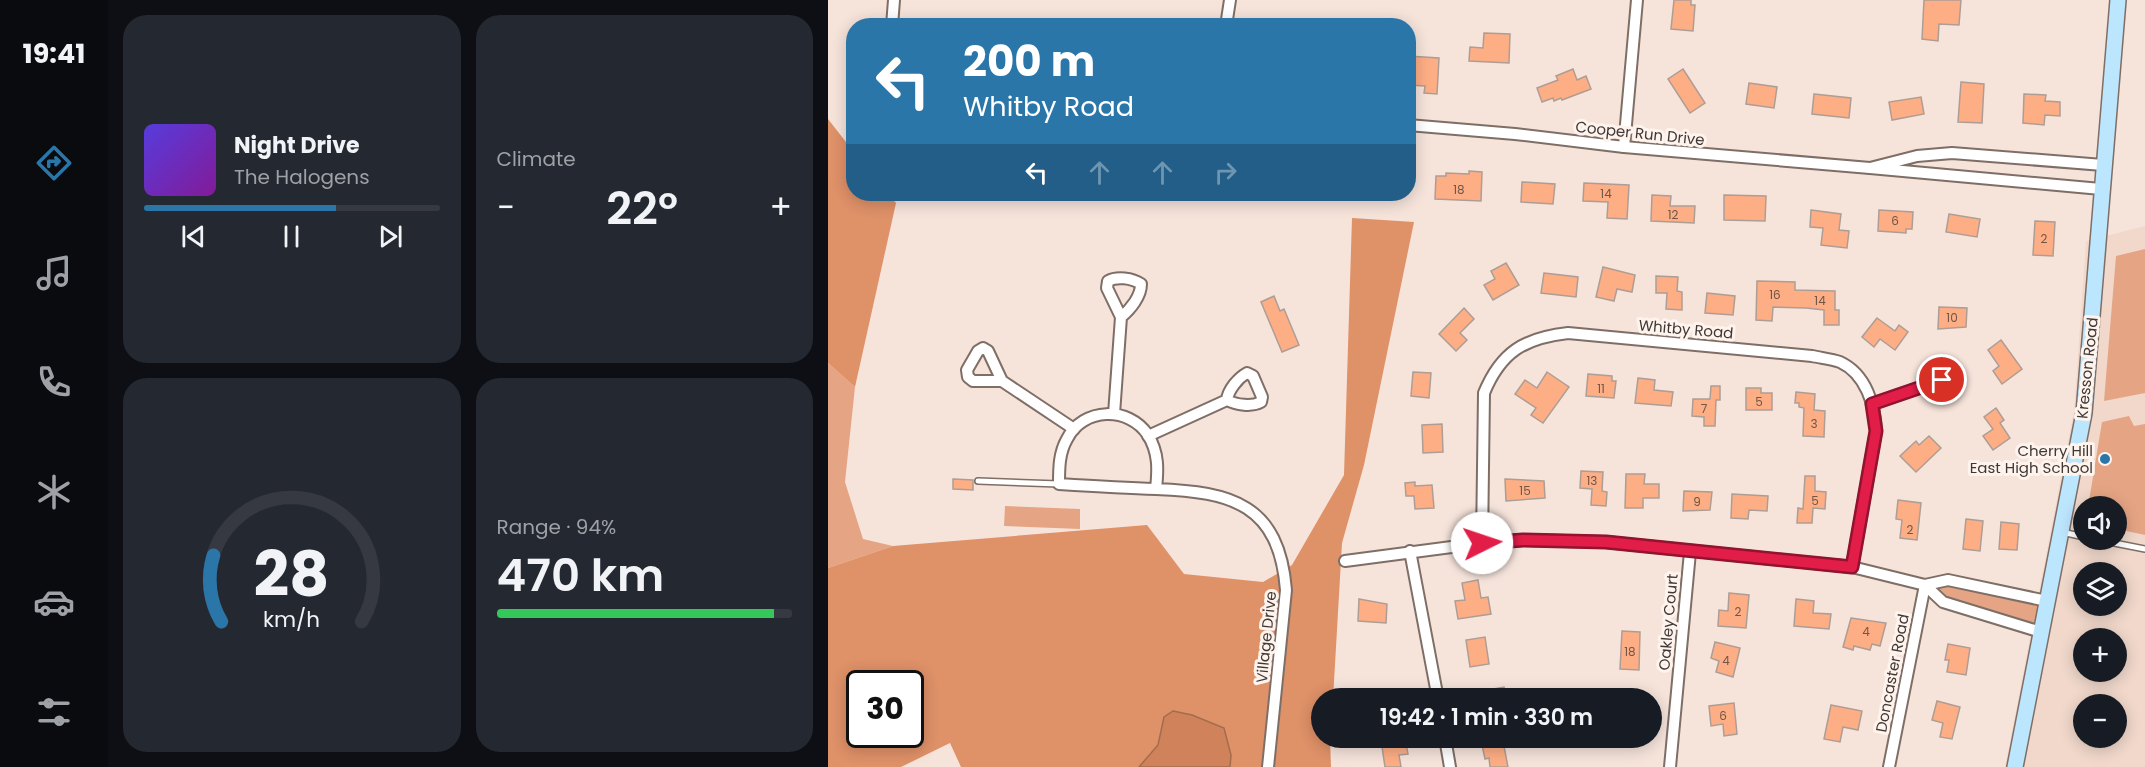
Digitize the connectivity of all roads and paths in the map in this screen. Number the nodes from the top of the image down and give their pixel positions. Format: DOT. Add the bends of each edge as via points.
graph roads {
  1 [pos="894,0"];
  2 [pos="1230,0"];
  3 [pos="1636,0"];
  4 [pos="2118,0"];
  5 [pos="893,18"];
  6 [pos="1227,18"];
  7 [pos="1416,125"];
  8 [pos="1624,147"];
  9 [pos="2103,165"];
  10 [pos="1869,168"];
  11 [pos="2101,189"];
  12 [pos="1121,317"];
  13 [pos="1942,380"];
  14 [pos="1002,381"];
  15 [pos="1227,400"];
  16 [pos="1872,404"];
  17 [pos="1114,414"];
  18 [pos="1074,429"];
  19 [pos="1148,436"];
  20 [pos="978,481"];
  21 [pos="1059,484"];
  22 [pos="1156,489"];
  23 [pos="2060,532"];
  24 [pos="2073,535"];
  25 [pos="1482,543"];
  26 [pos="2127,545"];
  27 [pos="2145,549"];
  28 [pos="1410,551"];
  29 [pos="1690,552"];
  30 [pos="1345,561"];
  31 [pos="1852,567"];
  32 [pos="1924,585"];
  33 [pos="2047,601"];
  34 [pos="2041,632"];
  35 [pos="1435,688"];
  36 [pos="1447,748"];
  37 [pos="1268,767"];
  38 [pos="1450,767"];
  39 [pos="1670,767"];
  40 [pos="1889,767"];
  41 [pos="2015,767"];
  1 -- 5 [label="street"];
  2 -- 6 [label="street"];
  3 -- 8 [label="street"];
  4 -- 9 [label="street, Kresson Road"];
  7 -- 8 [label="street, Cooper Run Drive"];
  8 -- 10 [label="street, Cooper Run Drive"];
  9 -- 10 [label="street, Cooper Run Drive" via="1952,153 1917,156"];
  9 -- 11 [label="street, Kresson Road"];
  10 -- 11 [label="street, Cooper Run Drive"];
  11 -- 23 [label="street, Kresson Road" via="2084,413"];
  12 -- 17 [label="street"];
  13 -- 16 [label="street"];
  14 -- 18 [label="street"];
  15 -- 19 [label="street"];
  16 -- 25 [label="street, Whitby Road" via="1852,370 1839,362 1812,356 1568,333 1527,342 1506,356 1484,393"];
  16 -- 31 [label="street, Whitby Road" via="1876,431"];
  17 -- 18 [label="street" via="1093,416"];
  17 -- 19 [label="street" via="1137,424"];
  18 -- 21 [label="street" via="1061,453"];
  19 -- 22 [label="street" via="1157,458"];
  20 -- 21 [label="lane"];
  21 -- 22 [label="street, Village Drive"];
  22 -- 37 [label="street, Village Drive" via="1194,490 1227,497 1248,507 1276,542 1286,590"];
  23 -- 24 [label="lane"];
  23 -- 33 [label="street, Kresson Road"];
  25 -- 28 [label="street"];
  25 -- 29 [label="street" via="1606,542"];
  26 -- 27 [label="lane"];
  28 -- 30 [label="street"];
  28 -- 35 [label="street"];
  29 -- 31 [label="street"];
  29 -- 39 [label="street, Oakley Court"];
  31 -- 32 [label="street"];
  32 -- 33 [label="street" via="1947,580"];
  32 -- 34 [label="street" via="1942,603"];
  32 -- 40 [label="street, Doncaster Road"];
  33 -- 34 [label="street, Kresson Road"];
  34 -- 41 [label="street, Kresson Road"];
  36 -- 38 [label="street"];
}
